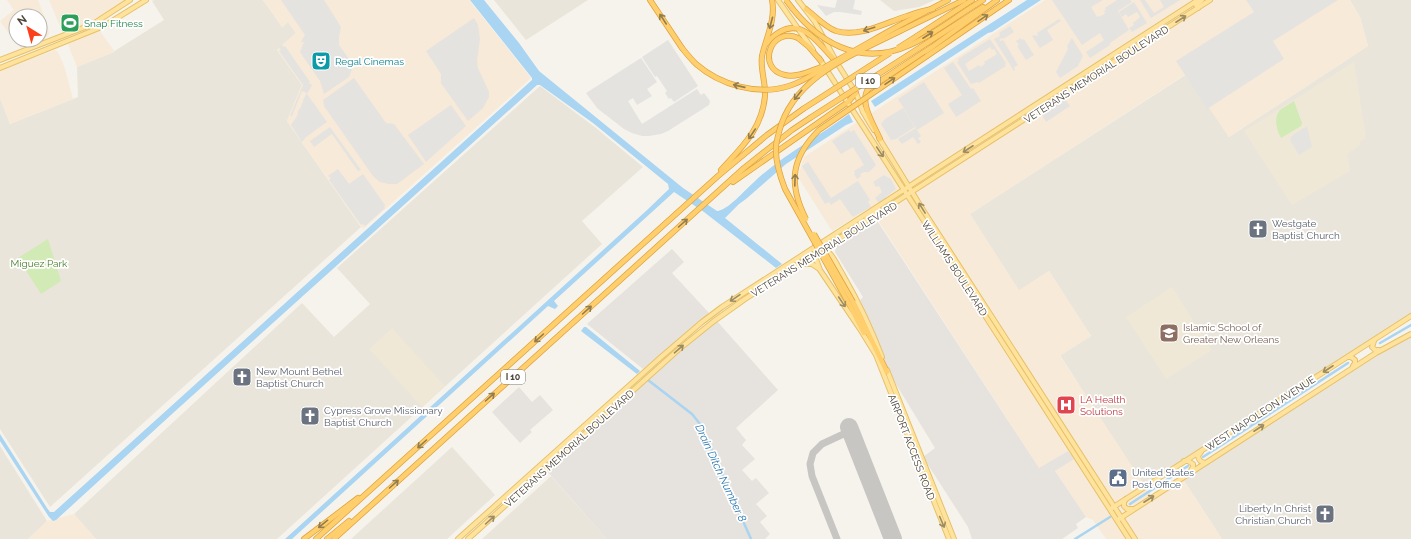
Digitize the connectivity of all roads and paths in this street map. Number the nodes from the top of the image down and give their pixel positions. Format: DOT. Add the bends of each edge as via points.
graph roads {
  1 [pos="130,0"];
  2 [pos="146,0"];
  3 [pos="650,0"];
  4 [pos="772,0"];
  5 [pos="778,0"];
  6 [pos="786,0"];
  7 [pos="798,0"];
  8 [pos="948,0"];
  9 [pos="964,0"];
  10 [pos="983,0"];
  11 [pos="995,0"];
  12 [pos="1009,0"];
  13 [pos="1198,0"];
  14 [pos="1202,0"];
  15 [pos="1210,0"];
  16 [pos="974,2"];
  17 [pos="119,8"];
  18 [pos="933,8"];
  19 [pos="1198,8"];
  20 [pos="806,9"];
  21 [pos="111,12"];
  22 [pos="108,23"];
  23 [pos="93,24"];
  24 [pos="100,28"];
  25 [pos="799,29"];
  26 [pos="83,35"];
  27 [pos="1143,36"];
  28 [pos="48,41"];
  29 [pos="1134,41"];
  30 [pos="1146,41"];
  31 [pos="764,46"];
  32 [pos="31,48"];
  33 [pos="34,48"];
  34 [pos="21,51"];
  35 [pos="31,56"];
  36 [pos="25,58"];
  37 [pos="0,60"];
  38 [pos="821,61"];
  39 [pos="1102,62"];
  40 [pos="837,63"];
  41 [pos="1111,64"];
  42 [pos="8,65"];
  43 [pos="828,65"];
  44 [pos="0,68"];
  45 [pos="1085,73"];
  46 [pos="1085,78"];
  47 [pos="1061,88"];
  48 [pos="856,93"];
  49 [pos="1059,97"];
  50 [pos="848,102"];
  51 [pos="1047,105"];
  52 [pos="852,110"];
  53 [pos="833,111"];
  54 [pos="1012,120"];
  55 [pos="880,139"];
  56 [pos="975,152"];
  57 [pos="953,158"];
  58 [pos="952,167"];
  59 [pos="909,187"];
  60 [pos="703,189"];
  61 [pos="904,190"];
  62 [pos="912,192"];
  63 [pos="908,195"];
  64 [pos="712,197"];
  65 [pos="878,207"];
  66 [pos="861,225"];
  67 [pos="837,240"];
  68 [pos="816,246"];
  69 [pos="824,248"];
  70 [pos="815,254"];
  71 [pos="832,256"];
  72 [pos="798,265"];
  73 [pos="783,267"];
  74 [pos="820,270"];
  75 [pos="784,274"];
  76 [pos="764,279"];
  77 [pos="748,297"];
  78 [pos="851,303"];
  79 [pos="985,315"];
  80 [pos="1411,316"];
  81 [pos="1001,331"];
  82 [pos="1411,334"];
  83 [pos="1377,338"];
  84 [pos="1380,350"];
  85 [pos="876,355"];
  86 [pos="1347,357"];
  87 [pos="1017,365"];
  88 [pos="1350,369"];
  89 [pos="887,372"];
  90 [pos="1030,377"];
  91 [pos="1070,443"];
  92 [pos="1203,450"];
  93 [pos="1184,461"];
  94 [pos="1205,463"];
  95 [pos="1188,474"];
  96 [pos="524,479"];
  97 [pos="377,484"];
  98 [pos="516,487"];
  99 [pos="526,487"];
  100 [pos="517,494"];
  101 [pos="379,497"];
  102 [pos="1128,497"];
  103 [pos="1112,508"];
  104 [pos="1134,509"];
  105 [pos="490,510"];
  106 [pos="1119,519"];
  107 [pos="475,533"];
  108 [pos="304,539"];
  109 [pos="316,539"];
  110 [pos="327,539"];
  111 [pos="334,539"];
  112 [pos="458,539"];
  113 [pos="468,539"];
  114 [pos="949,539"];
  115 [pos="954,539"];
  116 [pos="1129,539"];
  117 [pos="1135,539"];
  1 -- 17 [label="main road"];
  2 -- 22 [label="main road"];
  43 -- 3 [label="highway, one-way, bridge" via="808,78 775,89 749,89 733,85 716,78 695,63"];
  4 -- 31 [label="highway, one-way" via="773,15"];
  5 -- 25 [label="main road, WILLIAMS BOULEVARD"];
  6 -- 16 [label="highway, one-way, bridge" via="805,24 819,36 841,48 872,53 889,52 921,40"];
  7 -- 20 [label="main road, WILLIAMS BOULEVARD"];
  8 -- 18 [label="highway"];
  9 -- 78 [label="highway, one-way, bridge" via="850,56 814,78 789,107 780,129 776,147 785,189"];
  10 -- 16 [label="highway"];
  11 -- 55 [label="highway" via="932,47 868,89 865,104"];
  11 -- 64 [label="highway, I 10, bridge" via="810,118"];
  78 -- 12 [label="highway, one-way, bridge" via="799,205 794,189 798,160 806,144 819,130"];
  13 -- 27 [label="main road, VETERANS MEMORIAL BOULEVARD"];
  14 -- 19 [label="main road" via="1196,5"];
  15 -- 19 [label="main road, VETERANS MEMORIAL BOULEVARD"];
  16 -- 60 [label="highway, I 10, bridge" via="803,109 750,148"];
  17 -- 21 [label="main road"];
  17 -- 22 [label="main road" via="119,13"];
  18 -- 20 [label="highway, one-way" via="863,31 847,32 836,31"];
  18 -- 43 [label="highway, bridge"];
  30 -- 19 [label="main road, VETERANS MEMORIAL BOULEVARD, one-way"];
  20 -- 40 [label="main road, WILLIAMS BOULEVARD" via="821,31"];
  21 -- 23 [label="main road"];
  21 -- 24 [label="main road" via="100,23"];
  22 -- 24 [label="main road"];
  23 -- 26 [label="main road" via="92,29"];
  23 -- 28 [label="main road"];
  24 -- 26 [label="main road"];
  25 -- 31 [label="highway" via="788,28 779,31"];
  25 -- 38 [label="main road, WILLIAMS BOULEVARD"];
  25 -- 40 [label="highway" via="811,35"];
  26 -- 35 [label="main road"];
  27 -- 29 [label="main road, VETERANS MEMORIAL BOULEVARD"];
  27 -- 30 [label="main road"];
  29 -- 39 [label="main road, VETERANS MEMORIAL BOULEVARD"];
  29 -- 41 [label="main road" via="1112,58"];
  30 -- 41 [label="main road, VETERANS MEMORIAL BOULEVARD"];
  31 -- 60 [label="highway, one-way" via="762,59 765,95 754,132"];
  32 -- 34 [label="main road"];
  32 -- 36 [label="main road"];
  33 -- 35 [label="main road" via="31,50"];
  34 -- 37 [label="main road"];
  34 -- 42 [label="main road" via="19,58"];
  35 -- 36 [label="main road"];
  36 -- 42 [label="main road"];
  38 -- 43 [label="highway, bridge" via="809,47 791,36 781,37 773,44 768,58 770,64 785,76"];
  38 -- 50 [label="main road, WILLIAMS BOULEVARD"];
  39 -- 45 [label="main road, VETERANS MEMORIAL BOULEVARD"];
  39 -- 46 [label="main road" via="1101,68"];
  40 -- 48 [label="main road, WILLIAMS BOULEVARD"];
  41 -- 49 [label="main road, VETERANS MEMORIAL BOULEVARD"];
  42 -- 44 [label="main road"];
  45 -- 46 [label="main road"];
  45 -- 47 [label="main road, VETERANS MEMORIAL BOULEVARD"];
  46 -- 49 [label="main road"];
  47 -- 51 [label="main road" via="1046,101"];
  47 -- 54 [label="main road, VETERANS MEMORIAL BOULEVARD"];
  48 -- 50 [label="highway"];
  48 -- 55 [label="main road, WILLIAMS BOULEVARD" via="863,112"];
  49 -- 51 [label="main road, VETERANS MEMORIAL BOULEVARD"];
  50 -- 52 [label="main road, WILLIAMS BOULEVARD"];
  50 -- 53 [label="highway"];
  51 -- 56 [label="main road, VETERANS MEMORIAL BOULEVARD"];
  52 -- 53 [label="highway" via="845,107"];
  52 -- 61 [label="main road, WILLIAMS BOULEVARD, one-way"];
  53 -- 64 [label="highway"];
  54 -- 56 [label="main road" via="1012,125"];
  54 -- 57 [label="main road, VETERANS MEMORIAL BOULEVARD, one-way"];
  55 -- 59 [label="main road, WILLIAMS BOULEVARD"];
  56 -- 58 [label="main road, VETERANS MEMORIAL BOULEVARD"];
  57 -- 58 [label="main road"];
  57 -- 59 [label="main road, VETERANS MEMORIAL BOULEVARD"];
  58 -- 62 [label="main road, VETERANS MEMORIAL BOULEVARD"];
  59 -- 61 [label="main road, VETERANS MEMORIAL BOULEVARD"];
  59 -- 62 [label="main road, WILLIAMS BOULEVARD"];
  60 -- 97 [label="highway, I 10, one-way"];
  61 -- 63 [label="main road, WILLIAMS BOULEVARD"];
  61 -- 65 [label="main road, VETERANS MEMORIAL BOULEVARD"];
  62 -- 63 [label="main road, VETERANS MEMORIAL BOULEVARD"];
  81 -- 62 [label="main road, WILLIAMS BOULEVARD, one-way"];
  63 -- 66 [label="main road, VETERANS MEMORIAL BOULEVARD"];
  63 -- 79 [label="main road, WILLIAMS BOULEVARD"];
  101 -- 64 [label="highway, I 10, one-way"];
  65 -- 66 [label="main road" via="878,210"];
  65 -- 68 [label="main road, VETERANS MEMORIAL BOULEVARD"];
  66 -- 67 [label="main road, VETERANS MEMORIAL BOULEVARD"];
  67 -- 69 [label="main road, VETERANS MEMORIAL BOULEVARD"];
  67 -- 71 [label="main road" via="832,246"];
  68 -- 69 [label="main road, AIRPORT ACCESS ROAD"];
  68 -- 70 [label="main road, AIRPORT ACCESS ROAD"];
  68 -- 73 [label="main road, VETERANS MEMORIAL BOULEVARD"];
  69 -- 70 [label="main road, VETERANS MEMORIAL BOULEVARD"];
  69 -- 71 [label="main road, AIRPORT ACCESS ROAD"];
  70 -- 72 [label="main road, VETERANS MEMORIAL BOULEVARD"];
  70 -- 74 [label="main road, AIRPORT ACCESS ROAD"];
  71 -- 89 [label="main road, AIRPORT ACCESS ROAD" via="873,332"];
  72 -- 74 [label="main road" via="812,264"];
  72 -- 75 [label="main road, VETERANS MEMORIAL BOULEVARD"];
  73 -- 75 [label="main road" via="779,272"];
  73 -- 76 [label="main road, VETERANS MEMORIAL BOULEVARD"];
  74 -- 85 [label="main road, AIRPORT ACCESS ROAD, one-way"];
  75 -- 77 [label="main road, VETERANS MEMORIAL BOULEVARD"];
  76 -- 77 [label="main road" via="764,284"];
  76 -- 96 [label="main road, VETERANS MEMORIAL BOULEVARD, one-way" via="723,306 683,338"];
  99 -- 77 [label="main road, VETERANS MEMORIAL BOULEVARD, one-way" via="680,348"];
  78 -- 85 [label="highway"];
  78 -- 89 [label="highway"];
  79 -- 81 [label="main road" via="990,317"];
  79 -- 87 [label="main road, WILLIAMS BOULEVARD"];
  80 -- 83 [label="main road, WEST NAPOLEON AVENUE"];
  81 -- 90 [label="main road, WILLIAMS BOULEVARD"];
  82 -- 84 [label="main road, WEST NAPOLEON AVENUE"];
  83 -- 84 [label="main road" via="1372,347"];
  83 -- 86 [label="main road, WEST NAPOLEON AVENUE"];
  84 -- 88 [label="main road, WEST NAPOLEON AVENUE"];
  85 -- 114 [label="main road, AIRPORT ACCESS ROAD, one-way"];
  86 -- 88 [label="main road" via="1355,360"];
  86 -- 92 [label="main road, WEST NAPOLEON AVENUE, one-way"];
  87 -- 90 [label="main road"];
  87 -- 91 [label="main road, WILLIAMS BOULEVARD"];
  94 -- 88 [label="main road, WEST NAPOLEON AVENUE, one-way"];
  89 -- 115 [label="main road, AIRPORT ACCESS ROAD"];
  90 -- 91 [label="main road, WILLIAMS BOULEVARD"];
  91 -- 103 [label="main road, WILLIAMS BOULEVARD"];
  91 -- 103 [label="main road, WILLIAMS BOULEVARD" via="1079,451"];
  92 -- 93 [label="main road, WEST NAPOLEON AVENUE"];
  92 -- 94 [label="main road" via="1198,459"];
  93 -- 95 [label="main road" via="1193,464"];
  93 -- 102 [label="main road, WEST NAPOLEON AVENUE"];
  94 -- 95 [label="main road, WEST NAPOLEON AVENUE"];
  104 -- 95 [label="main road, WEST NAPOLEON AVENUE, one-way"];
  96 -- 98 [label="main road, VETERANS MEMORIAL BOULEVARD"];
  96 -- 99 [label="main road" via="523,484"];
  97 -- 108 [label="highway, one-way"];
  97 -- 109 [label="highway, I 10"];
  98 -- 100 [label="main road"];
  98 -- 105 [label="main road, VETERANS MEMORIAL BOULEVARD"];
  99 -- 100 [label="main road, VETERANS MEMORIAL BOULEVARD"];
  107 -- 100 [label="main road, VETERANS MEMORIAL BOULEVARD, one-way"];
  101 -- 110 [label="highway"];
  101 -- 111 [label="highway, I 10"];
  102 -- 103 [label="main road, WEST NAPOLEON AVENUE"];
  102 -- 104 [label="main road" via="1124,506 1127,509"];
  103 -- 106 [label="main road, WILLIAMS BOULEVARD"];
  104 -- 106 [label="main road, WEST NAPOLEON AVENUE"];
  105 -- 107 [label="main road" via="474,528"];
  105 -- 112 [label="main road, VETERANS MEMORIAL BOULEVARD"];
  106 -- 116 [label="main road, WILLIAMS BOULEVARD"];
  106 -- 117 [label="main road, WILLIAMS BOULEVARD"];
  107 -- 113 [label="main road, VETERANS MEMORIAL BOULEVARD"];
}
